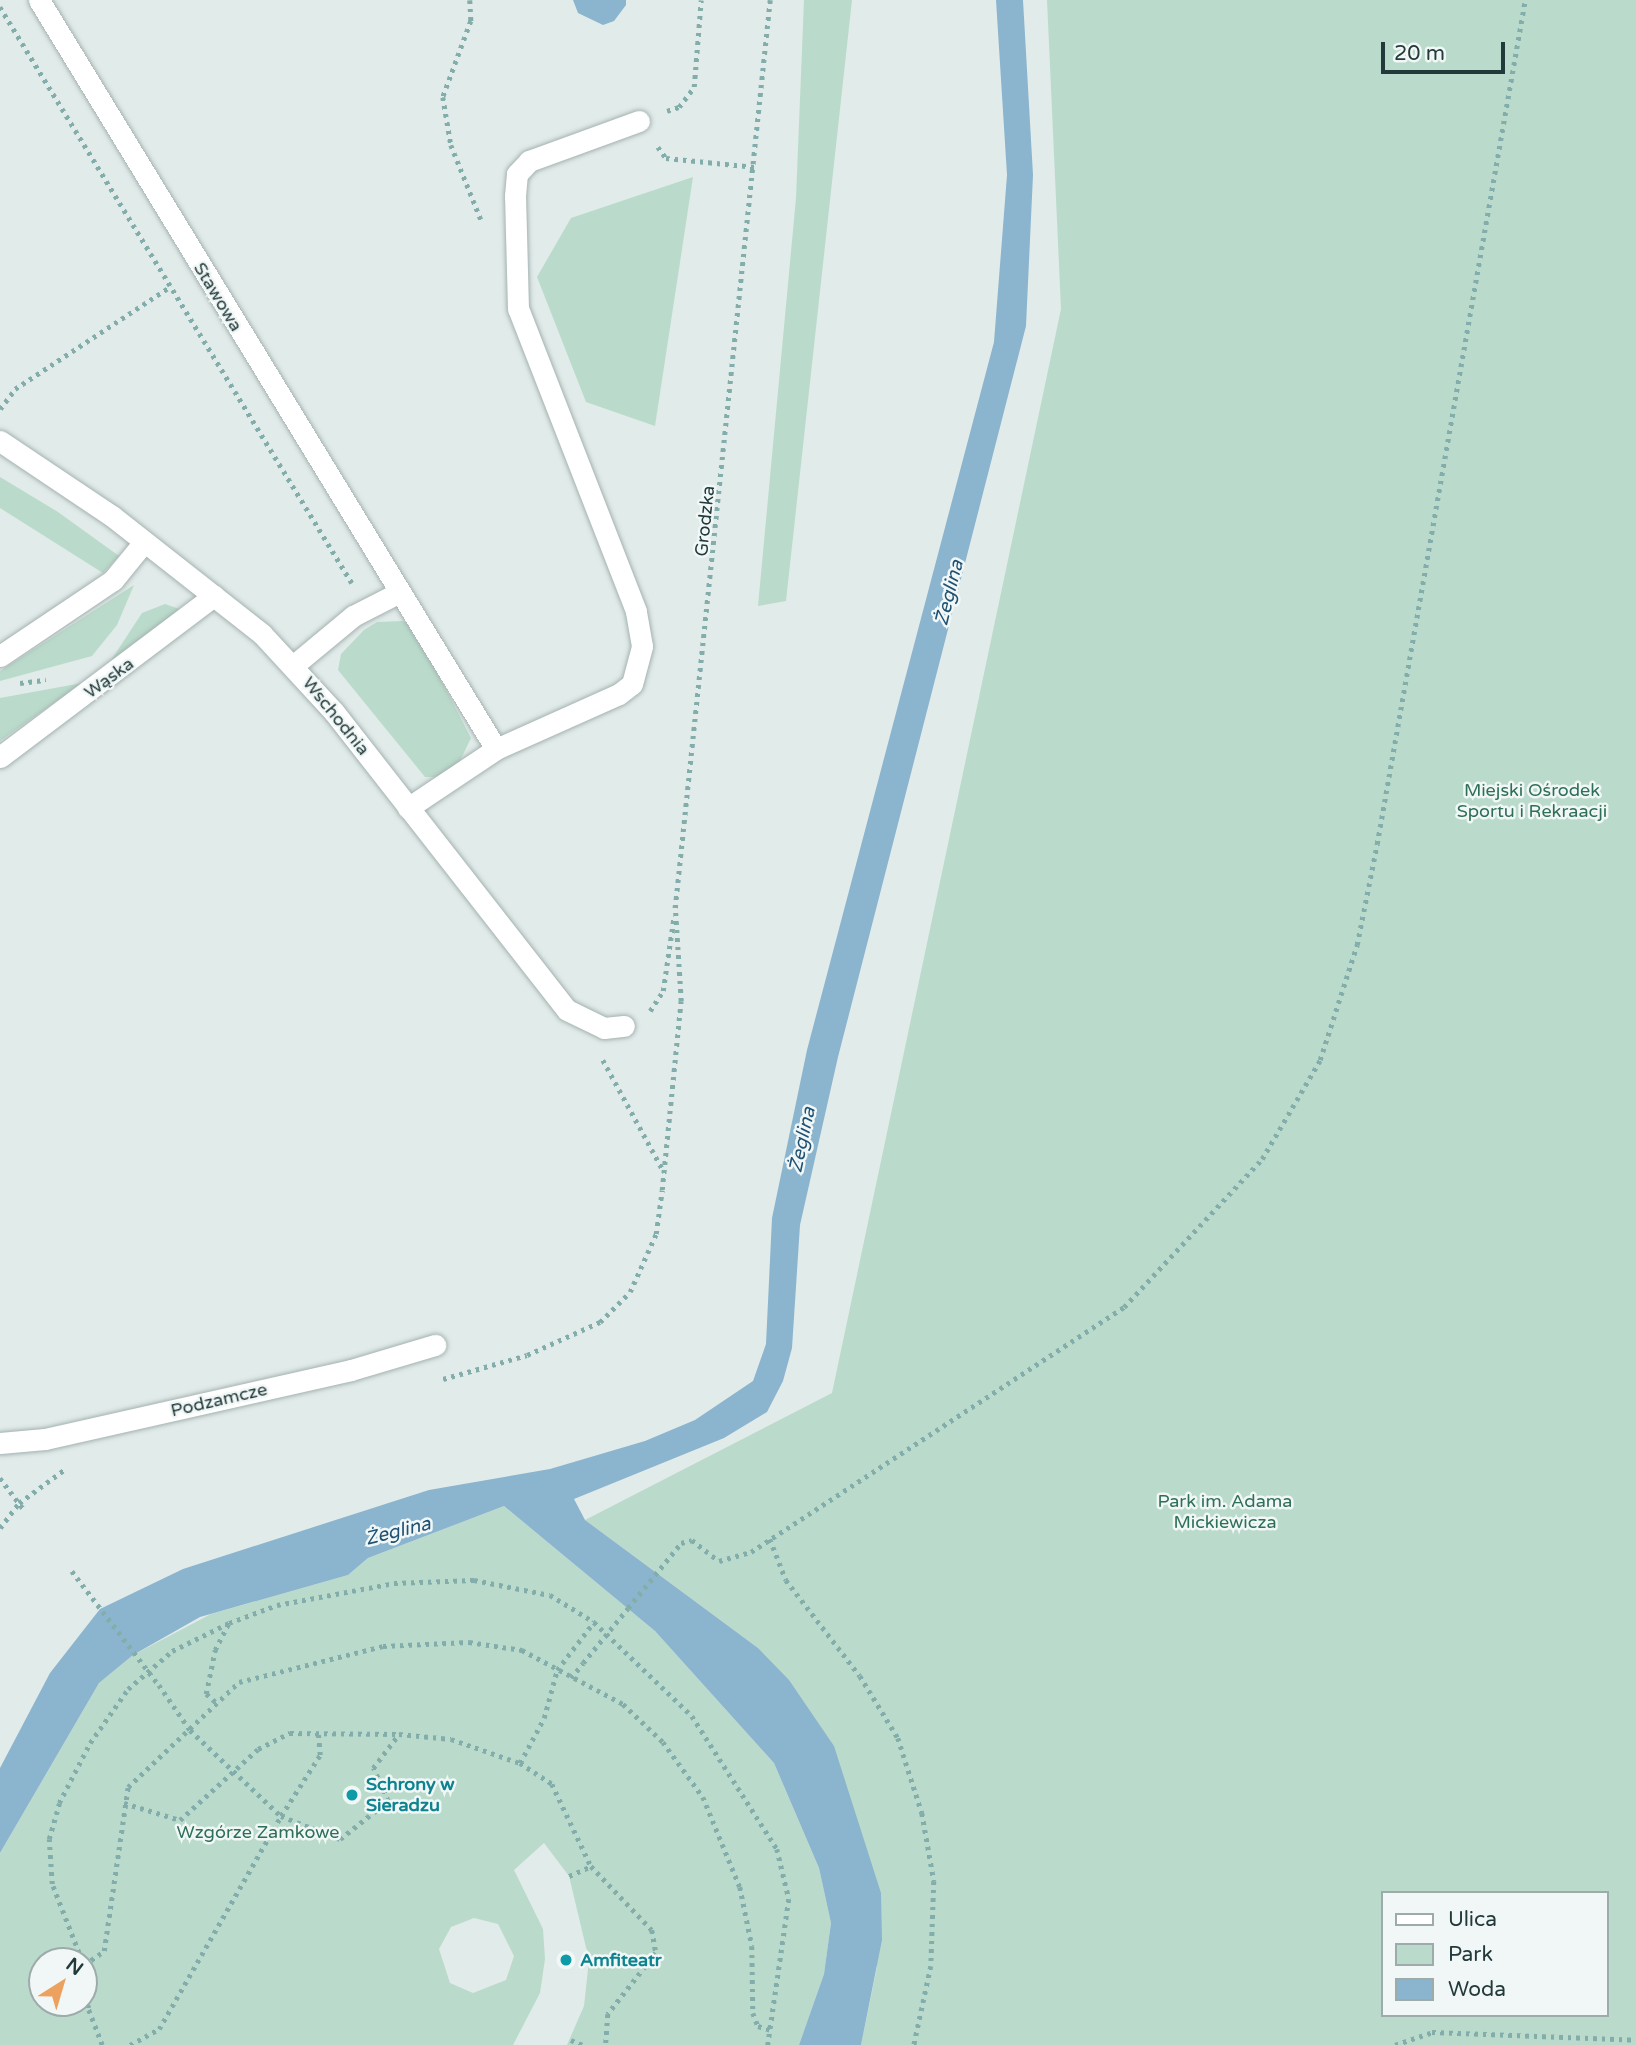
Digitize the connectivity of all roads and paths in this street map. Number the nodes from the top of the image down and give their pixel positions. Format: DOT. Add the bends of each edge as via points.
graph roads {
  1 [pos="39,0"];
  2 [pos="470,0"];
  3 [pos="701,0"];
  4 [pos="770,0"];
  5 [pos="1525,0"];
  6 [pos="0,7"];
  7 [pos="639,121"];
  8 [pos="756,167"];
  9 [pos="487,234"];
  10 [pos="171,286"];
  11 [pos="0,408"];
  12 [pos="0,441"];
  13 [pos="144,542"];
  14 [pos="398,593"];
  15 [pos="214,596"];
  16 [pos="367,609"];
  17 [pos="0,656"];
  18 [pos="294,665"];
  19 [pos="496,749"];
  20 [pos="0,757"];
  21 [pos="408,808"];
  22 [pos="675,905"];
  23 [pos="584,1022"];
  24 [pos="624,1026"];
  25 [pos="664,1172"];
  26 [pos="435,1345"];
  27 [pos="431,1381"];
  28 [pos="0,1443"];
  29 [pos="77,1464"];
  30 [pos="0,1478"];
  31 [pos="19,1503"];
  32 [pos="25,1511"];
  33 [pos="0,1528"];
  34 [pos="770,1539"];
  35 [pos="72,1572"];
  36 [pos="593,1622"];
  37 [pos="229,1623"];
  38 [pos="557,1670"];
  39 [pos="571,1678"];
  40 [pos="215,1702"];
  41 [pos="190,1730"];
  42 [pos="318,1730"];
  43 [pos="399,1734"];
  44 [pos="520,1763"];
  45 [pos="230,1773"];
  46 [pos="124,1803"];
  47 [pos="281,1816"];
  48 [pos="591,1866"];
  49 [pos="569,1876"];
  50 [pos="77,1947"];
  51 [pos="771,2030"];
  52 [pos="571,2040"];
  53 [pos="1636,2040"];
  54 [pos="102,2045"];
  55 [pos="130,2045"];
  56 [pos="583,2045"];
  57 [pos="606,2045"];
  58 [pos="768,2045"];
  59 [pos="914,2045"];
  60 [pos="1395,2045"];
  1 -- 14 [label="street, Stawowa"];
  2 -- 9 [label="path" via="471,22 443,97 451,145"];
  3 -- 7 [label="path" via="694,88 680,107"];
  4 -- 8 [label="path, Grodzka"];
  5 -- 34 [label="path" via="1357,945 1320,1060 1262,1159 1197,1234 1124,1307"];
  6 -- 10 [label="path"];
  7 -- 8 [label="path" via="666,158"];
  7 -- 19 [label="street" via="529,161 517,174 515,196 518,309 636,611 642,646 632,684 619,694"];
  8 -- 22 [label="path, Grodzka"];
  10 -- 11 [label="path" via="15,388"];
  10 -- 16 [label="path"];
  12 -- 13 [label="street, Wschodnia"];
  13 -- 15 [label="street, Wschodnia"];
  13 -- 17 [label="street" via="113,580"];
  14 -- 16 [label="street"];
  14 -- 19 [label="street, Stawowa"];
  15 -- 18 [label="street, Wschodnia"];
  15 -- 20 [label="street, Wąska"];
  16 -- 18 [label="street"];
  18 -- 21 [label="street, Wschodnia"];
  19 -- 21 [label="street"];
  21 -- 23 [label="street, Wschodnia" via="567,1010"];
  22 -- 24 [label="path, Grodzka" via="663,991 649,1011"];
  22 -- 25 [label="path" via="681,1001"];
  23 -- 24 [label="street"];
  23 -- 25 [label="path"];
  25 -- 27 [label="path" via="656,1234 621,1307 527,1356"];
  26 -- 28 [label="street, Podzamcze" via="267,1389"];
  29 -- 31 [label="path"];
  30 -- 31 [label="path"];
  31 -- 32 [label="path"];
  31 -- 33 [label="path"];
  34 -- 39 [label="path, bridge" via="719,1561 692,1540 673,1553"];
  34 -- 59 [label="path" via="786,1580 860,1676 898,1738 922,1813 934,1894 931,1966"];
  35 -- 41 [label="path, bridge"];
  36 -- 37 [label="path" via="550,1595 474,1580 394,1583 277,1605"];
  36 -- 38 [label="path"];
  36 -- 51 [label="path" via="692,1716 777,1849 789,1899"];
  37 -- 40 [label="path" via="215,1650 206,1694"];
  37 -- 50 [label="path" via="172,1651 128,1689 90,1743 59,1803 49,1839 52,1884"];
  38 -- 39 [label="path"];
  38 -- 40 [label="path" via="522,1650 469,1642 383,1646 239,1682"];
  38 -- 44 [label="path" via="544,1718"];
  39 -- 51 [label="path" via="623,1704 663,1742 703,1797 740,1886 752,1946 753,2013 758,2026"];
  40 -- 41 [label="path"];
  41 -- 45 [label="path"];
  41 -- 46 [label="path" via="128,1787"];
  42 -- 43 [label="path"];
  42 -- 45 [label="path" via="290,1733 258,1749"];
  42 -- 47 [label="path" via="320,1755"];
  43 -- 44 [label="path" via="451,1740"];
  43 -- 47 [label="path" via="373,1768 388,1801 340,1839"];
  44 -- 48 [label="path" via="552,1784"];
  45 -- 46 [label="path" via="180,1820"];
  45 -- 47 [label="path" via="247,1779"];
  46 -- 54 [label="path" via="104,1951 84,1965 88,2008"];
  47 -- 55 [label="path" via="159,2029"];
  48 -- 49 [label="path"];
  48 -- 57 [label="path" via="652,1930 656,1953 608,2014"];
  51 -- 58 [label="path"];
  52 -- 56 [label="path"];
  53 -- 60 [label="path" via="1432,2032"];
}
